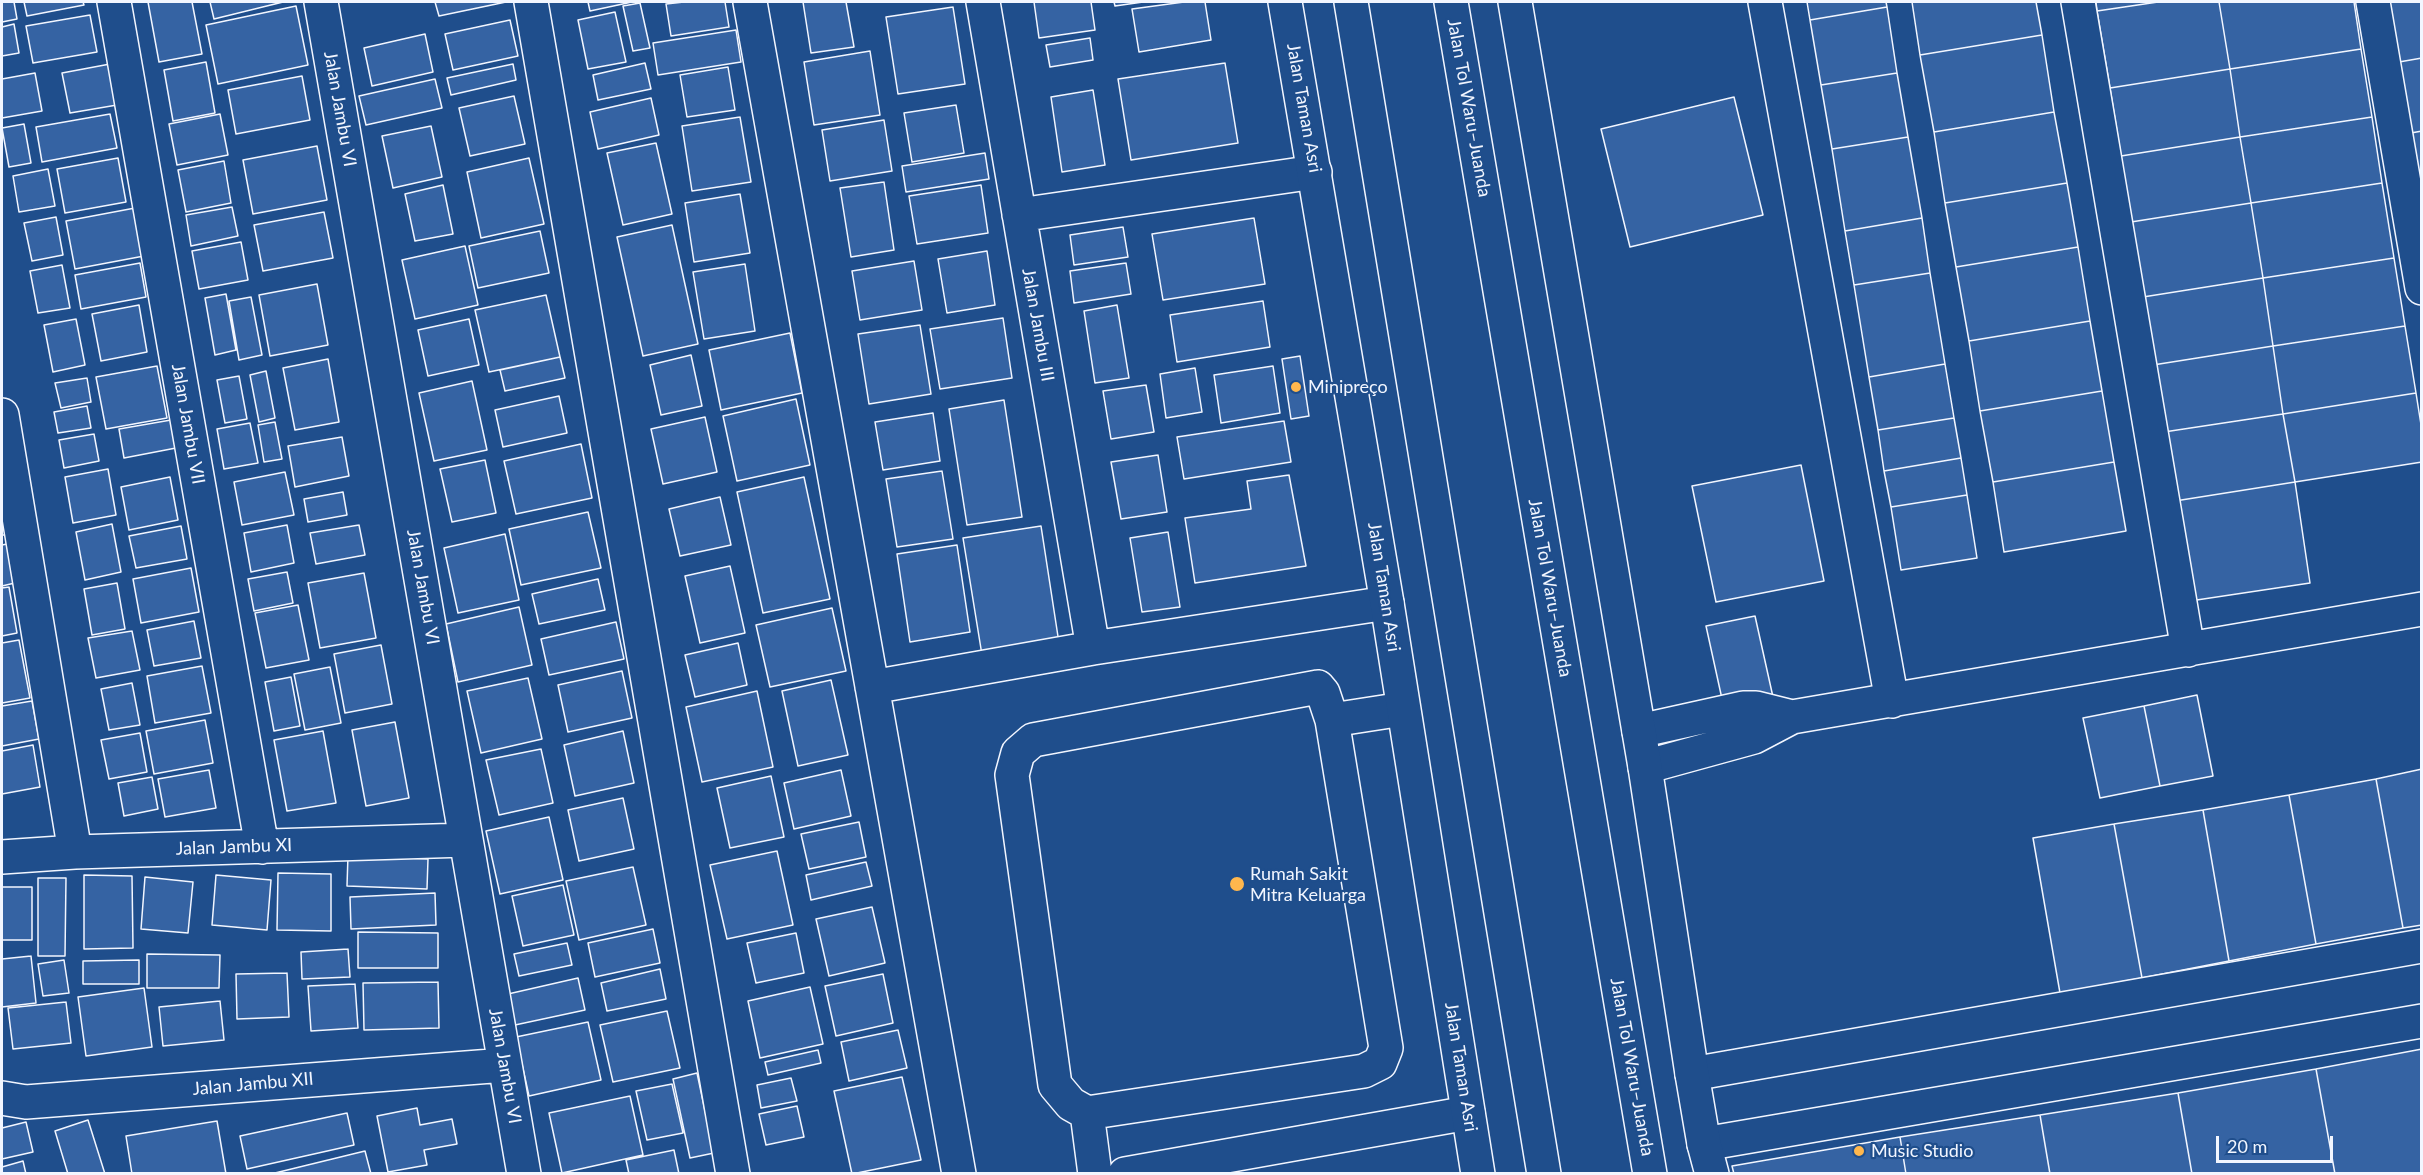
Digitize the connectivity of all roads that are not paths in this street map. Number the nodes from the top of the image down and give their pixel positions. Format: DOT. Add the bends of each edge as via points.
graph roads {
  1 [pos="114,2"];
  2 [pos="321,2"];
  3 [pos="531,2"];
  4 [pos="750,2"];
  5 [pos="983,2"];
  6 [pos="1285,2"];
  7 [pos="1351,2"];
  8 [pos="1450,2"];
  9 [pos="1515,2"];
  10 [pos="1765,2"];
  11 [pos="2078,2"];
  12 [pos="2373,2"];
  13 [pos="1315,172"];
  14 [pos="1019,215"];
  15 [pos="2421,288"];
  16 [pos="2,415"];
  17 [pos="1387,603"];
  18 [pos="2421,609"];
  19 [pos="1093,648"];
  20 [pos="2188,650"];
  21 [pos="872,687"];
  22 [pos="1892,701"];
  23 [pos="1403,709"];
  24 [pos="1792,717"];
  25 [pos="1332,720"];
  26 [pos="1639,730"];
  27 [pos="1646,767"];
  28 [pos="466,840"];
  29 [pos="262,847"];
  30 [pos="75,852"];
  31 [pos="2,857"];
  32 [pos="2421,946"];
  33 [pos="2421,1021"];
  34 [pos="505,1065"];
  35 [pos="1692,1074"];
  36 [pos="2,1098"];
  37 [pos="1087,1113"];
  38 [pos="1468,1113"];
  39 [pos="1708,1159"];
  40 [pos="524,1173"];
  41 [pos="733,1173"];
  42 [pos="959,1173"];
  43 [pos="1095,1173"];
  44 [pos="1125,1173"];
  45 [pos="1478,1173"];
  46 [pos="1544,1173"];
  47 [pos="1650,1173"];
  1 -- 29 [label="main road, Jalan Jambu VII"];
  2 -- 28 [label="main road, Jalan Jambu VI"];
  3 -- 41 [label="main road"];
  4 -- 21 [label="main road"];
  5 -- 14 [label="main road, Jalan Jambu III"];
  6 -- 13 [label="main road, Jalan Taman Asri"];
  7 -- 46 [label="main road"];
  8 -- 47 [label="main road, Jalan Tol Waru–Juanda"];
  9 -- 26 [label="main road"];
  10 -- 22 [label="main road"];
  11 -- 20 [label="main road"];
  12 -- 15 [label="main road"];
  13 -- 14 [label="main road"];
  13 -- 17 [label="main road, Jalan Taman Asri"];
  14 -- 19 [label="main road, Jalan Jambu III"];
  16 -- 30 [label="main road"];
  17 -- 19 [label="main road"];
  17 -- 23 [label="main road, Jalan Taman Asri"];
  18 -- 20 [label="main road"];
  19 -- 21 [label="main road"];
  20 -- 22 [label="main road"];
  21 -- 42 [label="main road"];
  22 -- 24 [label="main road"];
  23 -- 25 [label="main road"];
  23 -- 38 [label="main road, Jalan Taman Asri"];
  24 -- 26 [label="main road" via="1743,708"];
  24 -- 27 [label="main road" via="1754,737"];
  25 -- 37 [label="main road" via="1386,1048 1380,1063 1364,1071"];
  25 -- 37 [label="main road" via="1323,693 1318,687 1308,688 1033,740 1018,753 1012,774 1054,1084 1071,1104"];
  26 -- 27 [label="main road"];
  27 -- 35 [label="main road"];
  28 -- 29 [label="main road, Jalan Jambu XI"];
  28 -- 34 [label="main road, Jalan Jambu VI"];
  29 -- 30 [label="main road, Jalan Jambu XI"];
  30 -- 31 [label="main road, Jalan Jambu XI"];
  32 -- 35 [label="main road"];
  33 -- 39 [label="main road"];
  34 -- 36 [label="main road, Jalan Jambu XII" via="26,1102"];
  34 -- 40 [label="main road, Jalan Jambu VI"];
  35 -- 39 [label="main road"];
  37 -- 43 [label="main road"];
  38 -- 44 [label="main road"];
  38 -- 45 [label="main road, Jalan Taman Asri"];
}
